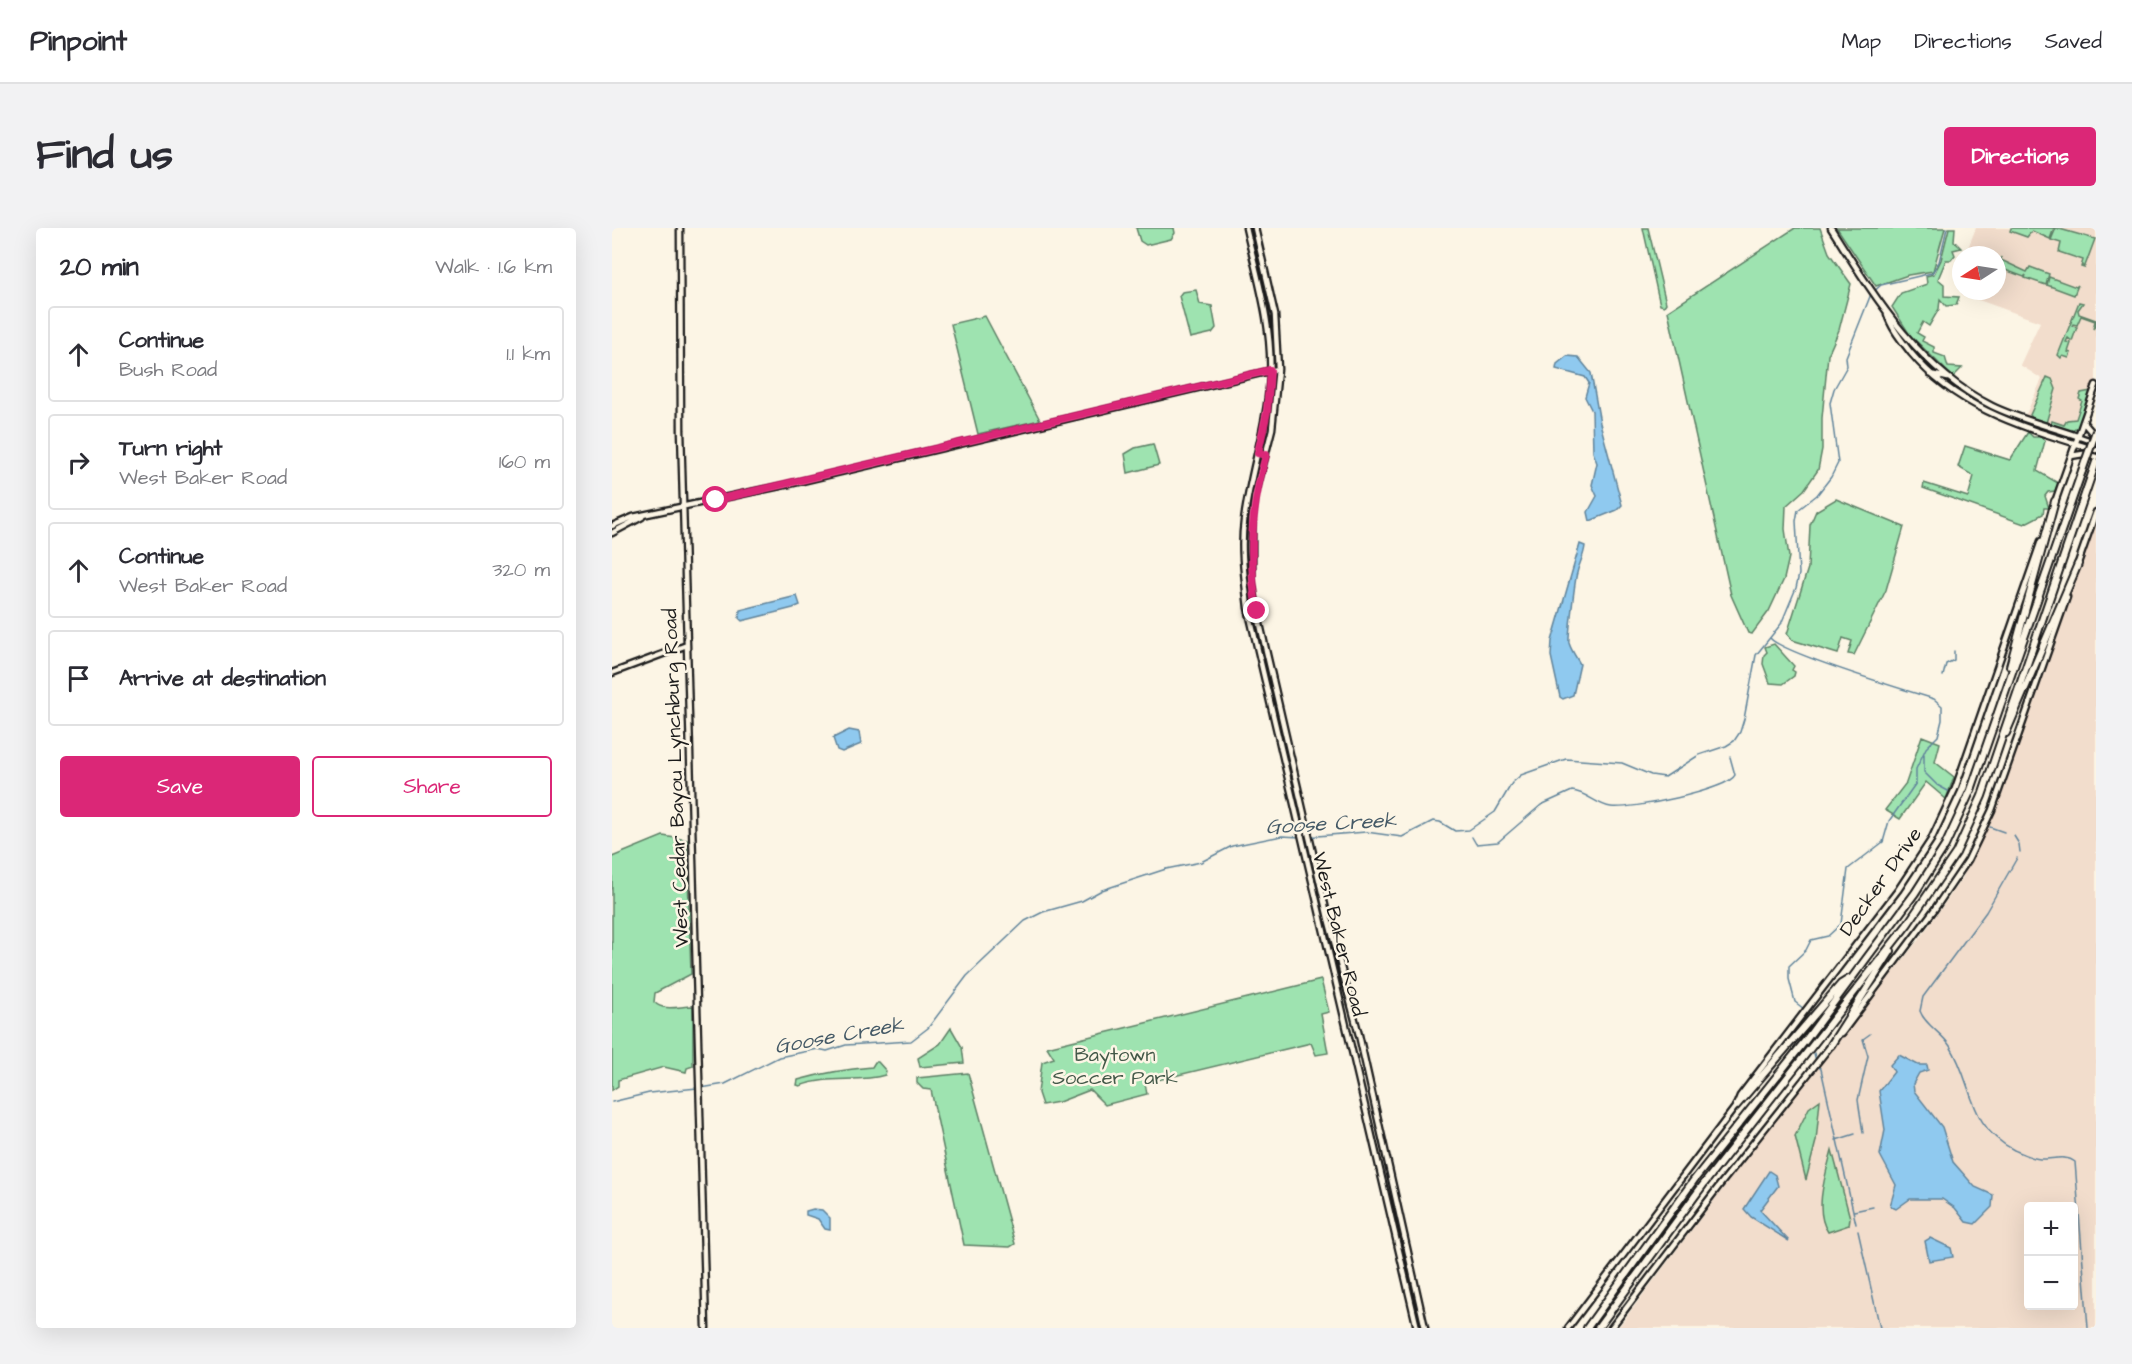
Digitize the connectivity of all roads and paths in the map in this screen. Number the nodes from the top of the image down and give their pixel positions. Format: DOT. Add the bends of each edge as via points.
graph roads {
  1 [pos="680,228"];
  2 [pos="1246,228"];
  3 [pos="1255,228"];
  4 [pos="1831,228"];
  5 [pos="1269,290"];
  6 [pos="1260,291"];
  7 [pos="1886,312"];
  8 [pos="1278,369"];
  9 [pos="1270,370"];
  10 [pos="1930,374"];
  11 [pos="1948,378"];
  12 [pos="2096,385"];
  13 [pos="2083,422"];
  14 [pos="2096,431"];
  15 [pos="2078,435"];
  16 [pos="2096,436"];
  17 [pos="2096,443"];
  18 [pos="2075,444"];
  19 [pos="2096,450"];
  20 [pos="1258,453"];
  21 [pos="1266,455"];
  22 [pos="2071,456"];
  23 [pos="2096,457"];
  24 [pos="2096,462"];
  25 [pos="2055,501"];
  26 [pos="684,507"];
  27 [pos="2096,512"];
  28 [pos="642,517"];
  29 [pos="612,526"];
  30 [pos="1243,528"];
  31 [pos="1251,529"];
  32 [pos="612,533"];
  33 [pos="2078,564"];
  34 [pos="687,645"];
  35 [pos="612,673"];
  36 [pos="1272,678"];
  37 [pos="1264,680"];
  38 [pos="1995,720"];
  39 [pos="2002,739"];
  40 [pos="1907,925"];
  41 [pos="1852,976"];
  42 [pos="1831,1045"];
  43 [pos="1736,1106"];
  44 [pos="1379,1123"];
  45 [pos="1371,1125"];
  46 [pos="1413,1279"];
  47 [pos="1406,1281"];
  48 [pos="706,1328"];
  49 [pos="1417,1328"];
  50 [pos="1425,1328"];
  51 [pos="1568,1328"];
  52 [pos="1587,1328"];
  53 [pos="1598,1328"];
  54 [pos="1611,1328"];
  1 -- 26 [label="main road, West Cedar Bayou Lynchburg Road"];
  2 -- 6 [label="main road, West Baker Road"];
  3 -- 5 [label="main road, West Baker Road"];
  4 -- 7 [label="main road"];
  5 -- 6 [label="main road"];
  5 -- 8 [label="main road, West Baker Road"];
  6 -- 9 [label="main road, West Baker Road" via="1268,330"];
  7 -- 10 [label="main road" via="1905,345"];
  7 -- 11 [label="main road"];
  8 -- 9 [label="main road"];
  8 -- 21 [label="main road, West Baker Road"];
  9 -- 20 [label="main road, West Baker Road" via="1267,412"];
  9 -- 26 [label="main road"];
  10 -- 11 [label="main road"];
  10 -- 18 [label="main road" via="1976,408"];
  11 -- 15 [label="main road" via="1994,407"];
  12 -- 13 [label="main road, Decker Drive"];
  13 -- 15 [label="main road, Decker Drive"];
  13 -- 16 [label="main road"];
  14 -- 38 [label="highway, Decker Drive, bridge"];
  15 -- 17 [label="main road"];
  15 -- 18 [label="main road, Decker Drive"];
  18 -- 19 [label="main road"];
  18 -- 22 [label="main road, Decker Drive"];
  20 -- 21 [label="main road"];
  20 -- 30 [label="main road, West Baker Road"];
  21 -- 31 [label="main road, West Baker Road"];
  22 -- 23 [label="main road"];
  22 -- 25 [label="main road, Decker Drive"];
  24 -- 39 [label="highway"];
  25 -- 38 [label="highway"];
  25 -- 43 [label="main road, Decker Drive" via="1960,775 1942,816 1910,873"];
  26 -- 28 [label="main road"];
  26 -- 34 [label="main road, West Cedar Bayou Lynchburg Road"];
  27 -- 33 [label="main road"];
  28 -- 29 [label="main road"];
  28 -- 32 [label="main road"];
  30 -- 31 [label="main road"];
  30 -- 37 [label="main road, West Baker Road" via="1246,599"];
  31 -- 36 [label="main road, West Baker Road" via="1252,580"];
  33 -- 39 [label="highway"];
  33 -- 42 [label="main road" via="1992,810 1968,861"];
  34 -- 35 [label="main road"];
  34 -- 48 [label="main road, West Cedar Bayou Lynchburg Road"];
  36 -- 37 [label="main road"];
  36 -- 44 [label="main road, West Baker Road"];
  37 -- 45 [label="main road, West Baker Road"];
  38 -- 41 [label="highway, Decker Drive" via="1971,790 1945,846"];
  39 -- 40 [label="highway" via="1968,830"];
  40 -- 42 [label="highway"];
  40 -- 53 [label="highway" via="1703,1185"];
  41 -- 43 [label="highway"];
  41 -- 52 [label="highway, Decker Drive" via="1694,1180"];
  42 -- 54 [label="main road"];
  43 -- 51 [label="main road, Decker Drive"];
  44 -- 45 [label="main road"];
  44 -- 46 [label="main road, West Baker Road"];
  45 -- 47 [label="main road, West Baker Road"];
  46 -- 47 [label="main road"];
  46 -- 50 [label="main road, West Baker Road"];
  47 -- 49 [label="main road, West Baker Road"];
}
